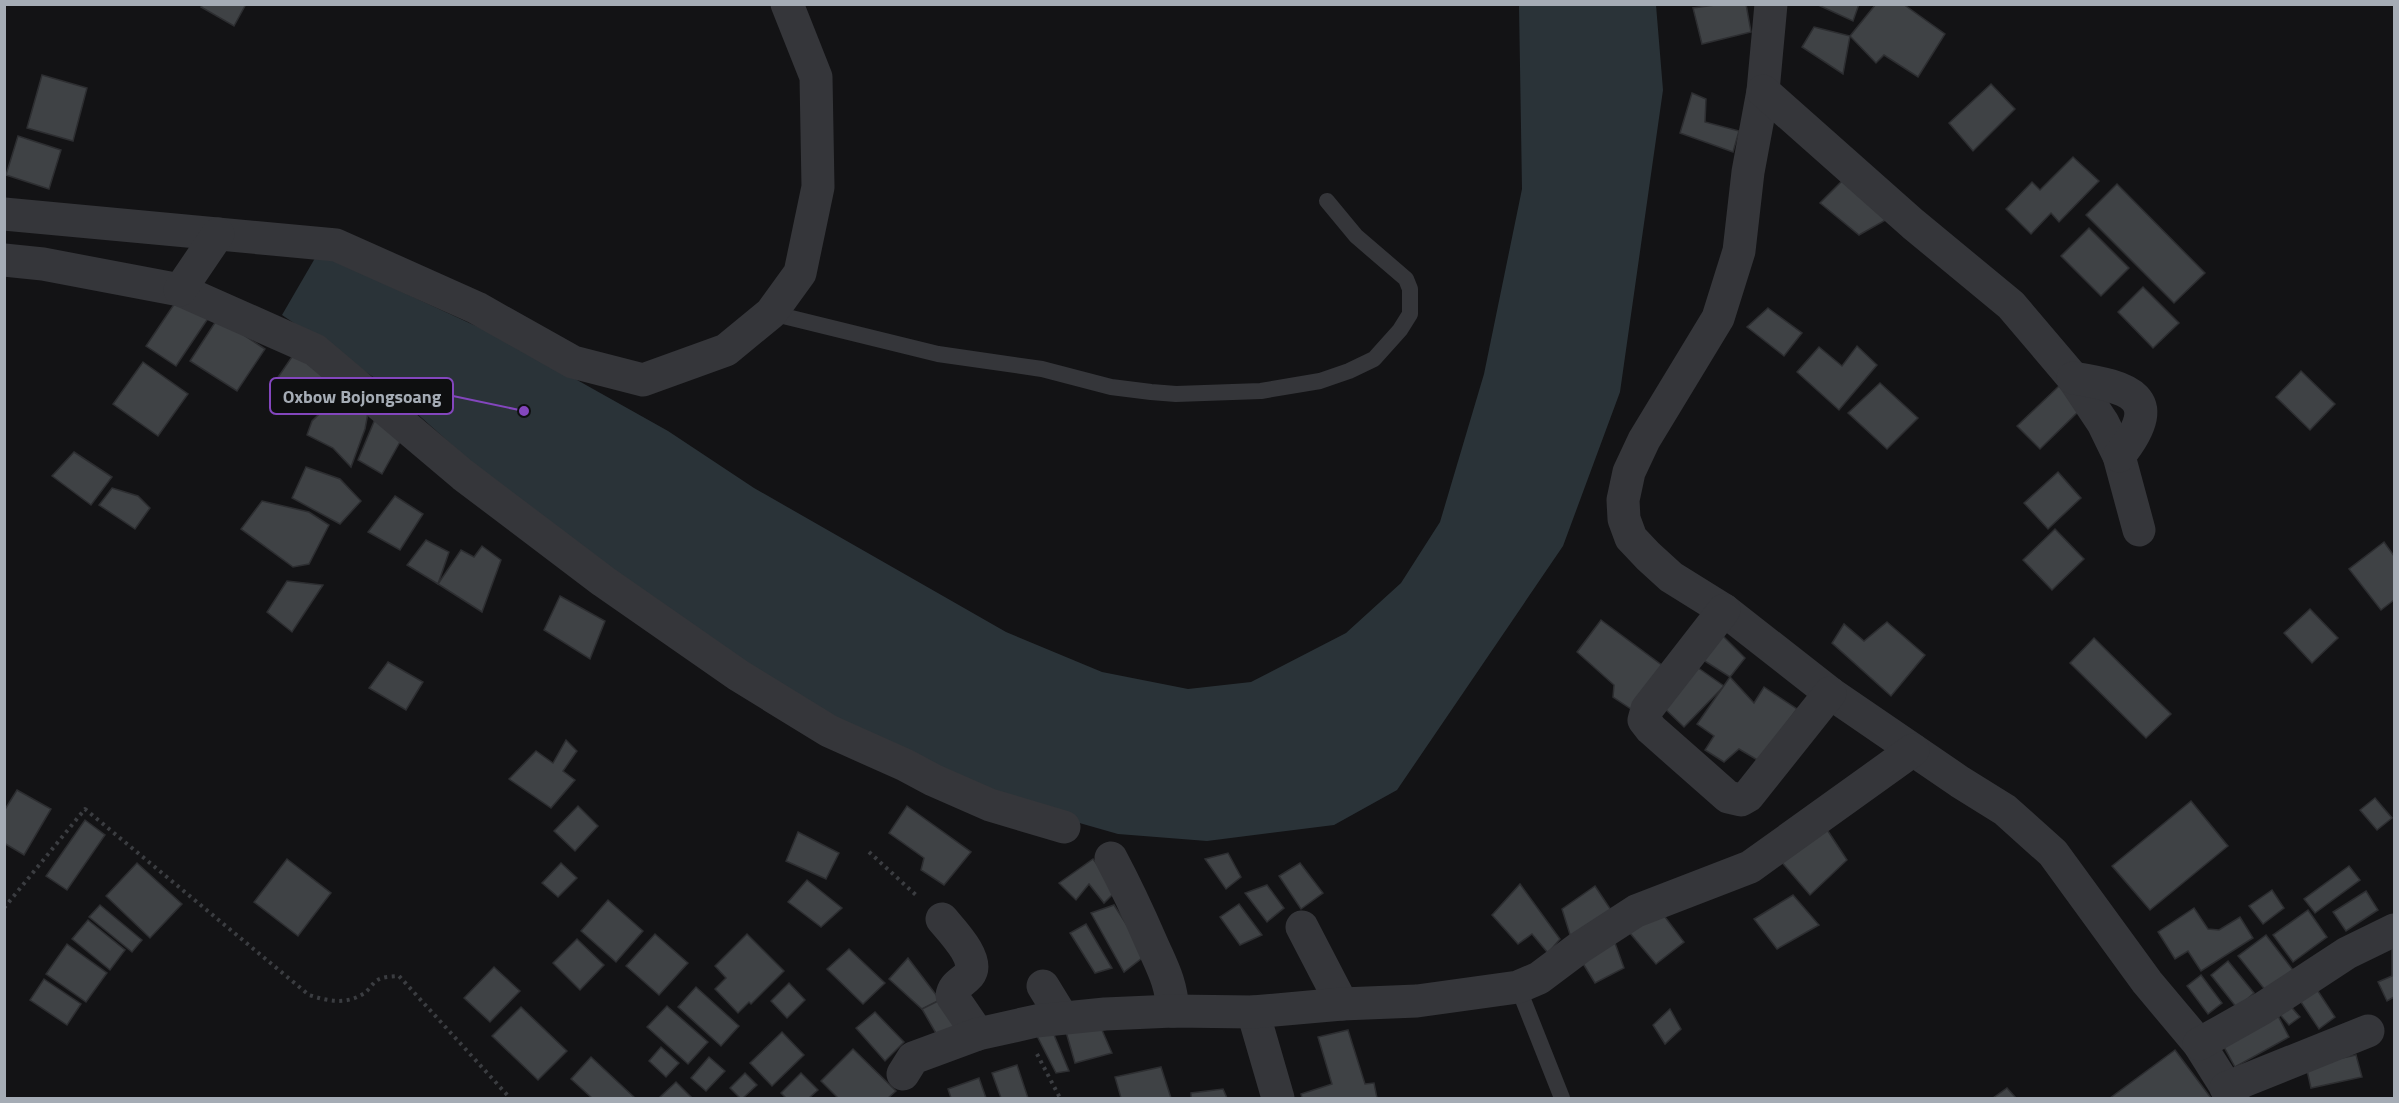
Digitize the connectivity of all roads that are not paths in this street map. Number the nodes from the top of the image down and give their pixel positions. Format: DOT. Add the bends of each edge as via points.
graph roads {
  1 [pos="787,4"];
  2 [pos="1771,4"];
  3 [pos="1763,91"];
  4 [pos="1327,201"];
  5 [pos="4,214"];
  6 [pos="218,234"];
  7 [pos="4,260"];
  8 [pos="180,290"];
  9 [pos="771,313"];
  10 [pos="2139,530"];
  11 [pos="1724,610"];
  12 [pos="1830,693"];
  13 [pos="1913,750"];
  14 [pos="1064,827"];
  15 [pos="1111,858"];
  16 [pos="942,919"];
  17 [pos="1302,927"];
  18 [pos="2394,930"];
  19 [pos="1043,986"];
  20 [pos="1518,987"];
  21 [pos="1342,1004"];
  22 [pos="1173,1011"];
  23 [pos="1253,1012"];
  24 [pos="1062,1017"];
  25 [pos="2368,1031"];
  26 [pos="978,1034"];
  27 [pos="2199,1044"];
  28 [pos="903,1074"];
  29 [pos="2229,1093"];
  30 [pos="1278,1098"];
  31 [pos="1562,1098"];
  1 -- 9 [label="street" via="816,77 818,187 800,273"];
  2 -- 3 [label="street"];
  3 -- 10 [label="street" via="2011,305 2073,378 2121,388 2133,395 2141,406 2142,416 2119,456"];
  3 -- 11 [label="street" via="1739,251 1725,301 1644,440 1629,472 1623,500 1631,538 1671,577"];
  4 -- 9 [label="lane" via="1356,236 1406,279 1410,314 1374,359 1320,381 1261,391 1176,394 1112,387 1042,369 939,354"];
  5 -- 6 [label="street"];
  6 -- 8 [label="street"];
  6 -- 9 [label="street" via="336,245 477,308 573,362 643,380 726,350"];
  7 -- 8 [label="street"];
  8 -- 14 [label="street" via="315,350 462,475 603,581 738,675 830,732 990,805"];
  11 -- 12 [label="street"];
  11 -- 12 [label="street" via="1647,709 1644,720 1728,797 1741,800 1748,796"];
  12 -- 13 [label="street"];
  13 -- 20 [label="street" via="1750,867 1636,911 1539,978"];
  13 -- 27 [label="street" via="2004,810 2053,853 2147,982"];
  15 -- 22 [label="street" via="1165,968 1172,989"];
  16 -- 26 [label="street" via="972,962 970,973 953,989 952,996"];
  17 -- 21 [label="street"];
  18 -- 27 [label="street" via="2348,953"];
  19 -- 24 [label="street"];
  20 -- 21 [label="street" via="1418,1000"];
  20 -- 31 [label="lane"];
  21 -- 23 [label="street"];
  22 -- 23 [label="street"];
  22 -- 24 [label="street"];
  23 -- 30 [label="street"];
  24 -- 26 [label="street"];
  25 -- 29 [label="street"];
  26 -- 28 [label="street" via="913,1058"];
  27 -- 29 [label="street"];
}
